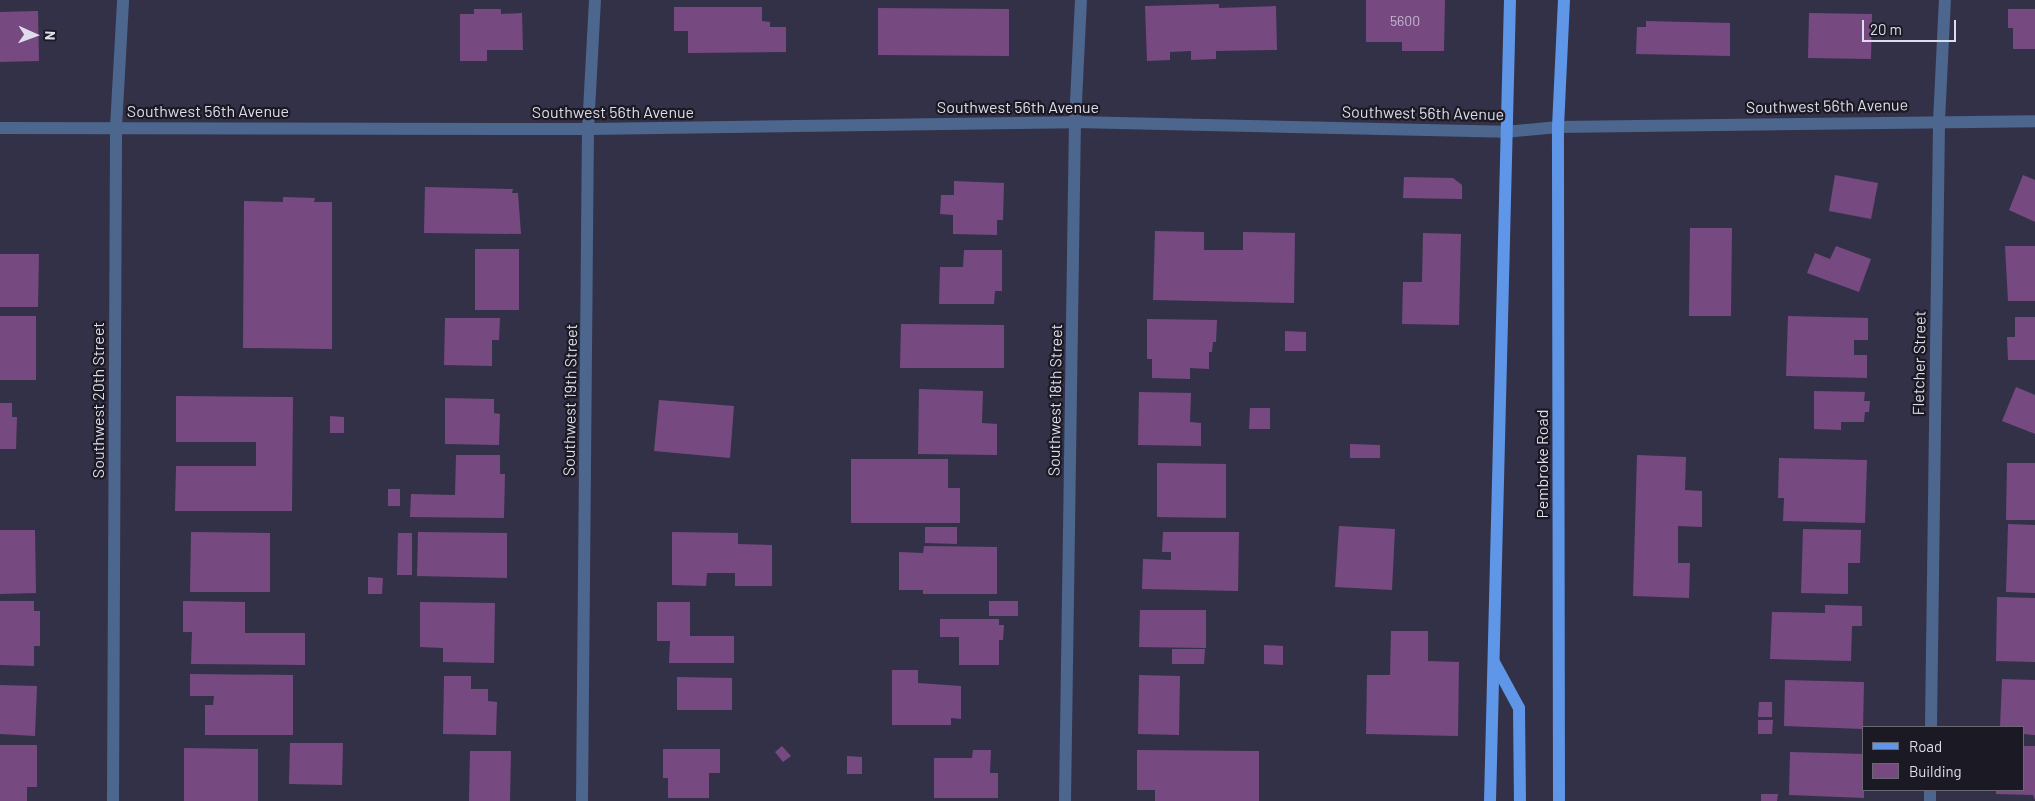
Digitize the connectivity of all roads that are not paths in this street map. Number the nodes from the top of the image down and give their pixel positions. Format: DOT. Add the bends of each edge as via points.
graph roads {
  1 [pos="123,0"];
  2 [pos="595,0"];
  3 [pos="1081,0"];
  4 [pos="1510,0"];
  5 [pos="1564,0"];
  6 [pos="1945,0"];
  7 [pos="2035,120"];
  8 [pos="1939,121"];
  9 [pos="1075,122"];
  10 [pos="116,127"];
  11 [pos="0,128"];
  12 [pos="1558,128"];
  13 [pos="588,129"];
  14 [pos="1505,132"];
  15 [pos="1494,662"];
  16 [pos="1931,726"];
  17 [pos="113,801"];
  18 [pos="582,801"];
  19 [pos="1065,801"];
  20 [pos="1490,801"];
  21 [pos="1520,801"];
  22 [pos="1559,801"];
  1 -- 10 [label="street, Southwest 20th Street"];
  2 -- 13 [label="street, Southwest 19th Street"];
  3 -- 9 [label="street, Southwest 18th Street"];
  4 -- 14 [label="main road"];
  5 -- 12 [label="main road, Pembroke Road"];
  6 -- 8 [label="street, Fletcher Street"];
  7 -- 8 [label="street, Southwest 56th Avenue"];
  8 -- 12 [label="street, Southwest 56th Avenue"];
  8 -- 16 [label="street, Fletcher Street"];
  9 -- 13 [label="street, Southwest 56th Avenue"];
  9 -- 14 [label="street, Southwest 56th Avenue"];
  9 -- 19 [label="street, Southwest 18th Street"];
  10 -- 11 [label="street, Southwest 56th Avenue"];
  10 -- 13 [label="street, Southwest 56th Avenue"];
  10 -- 17 [label="street, Southwest 20th Street"];
  12 -- 14 [label="street, Southwest 56th Avenue"];
  12 -- 22 [label="main road, Pembroke Road"];
  13 -- 18 [label="street, Southwest 19th Street"];
  14 -- 15 [label="main road"];
  15 -- 20 [label="main road"];
  15 -- 21 [label="main road" via="1520,708"];
}
